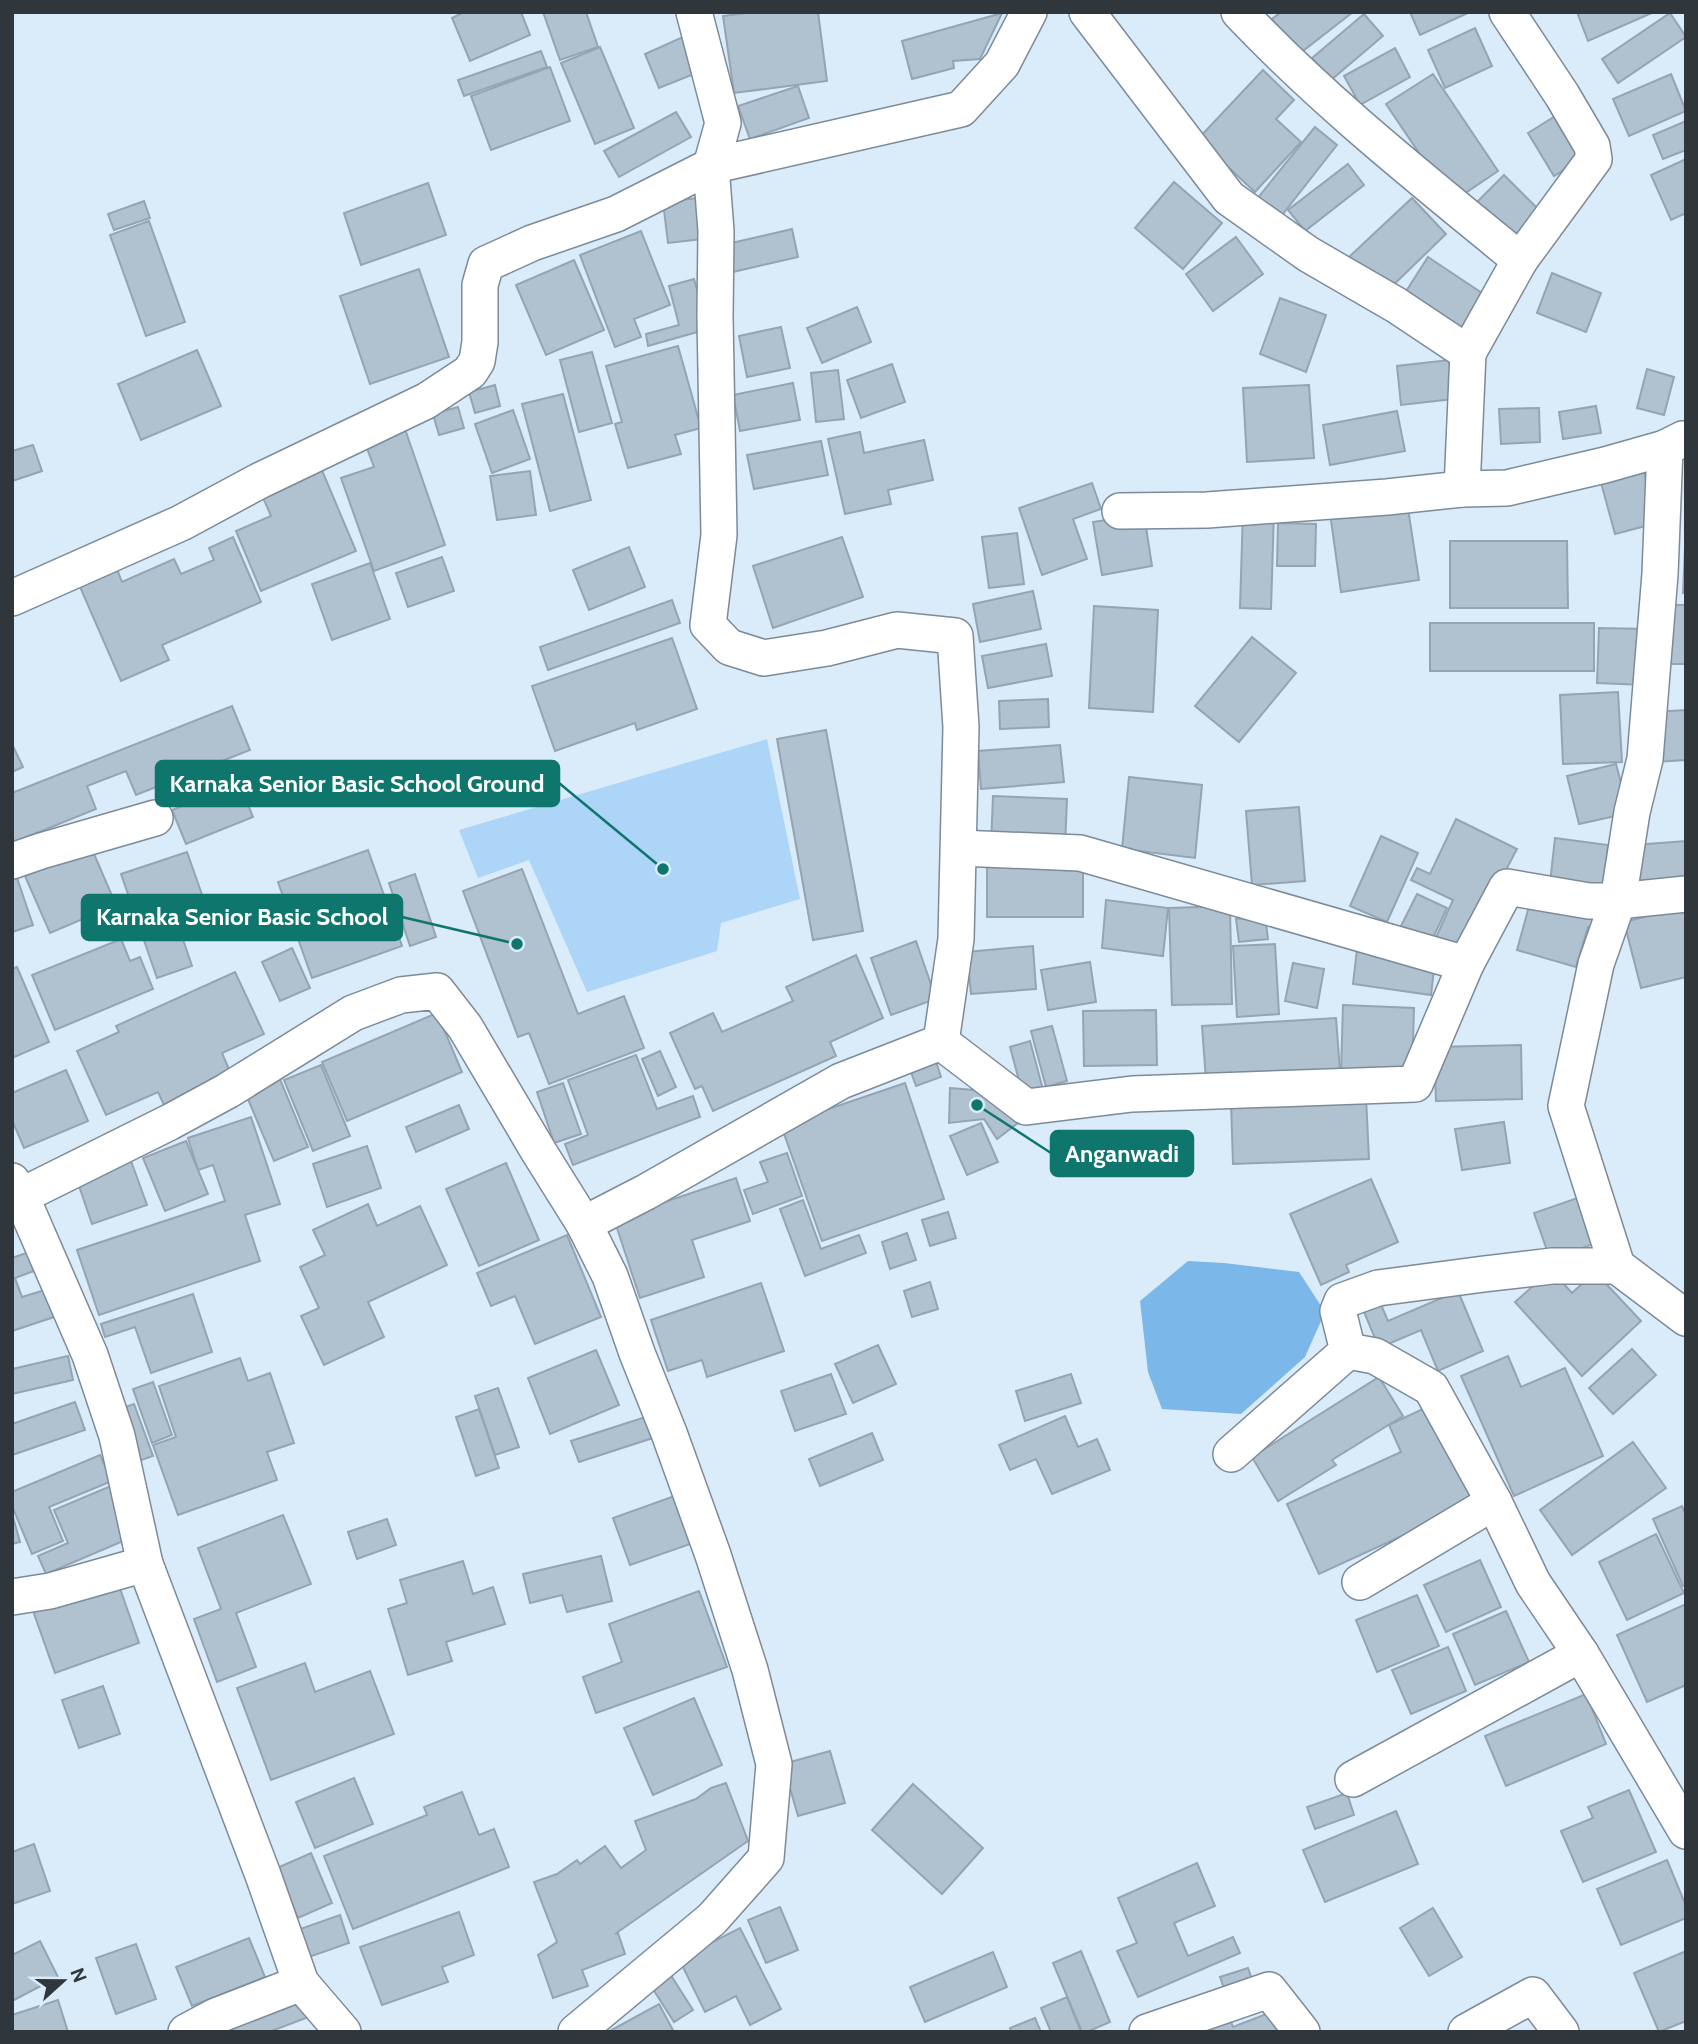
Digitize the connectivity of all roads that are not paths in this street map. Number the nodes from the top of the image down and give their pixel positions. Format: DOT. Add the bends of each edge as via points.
graph roads {
  1 [pos="694,12"];
  2 [pos="1029,12"];
  3 [pos="1087,12"];
  4 [pos="1239,12"];
  5 [pos="1507,12"];
  6 [pos="711,166"];
  7 [pos="1520,260"];
  8 [pos="1468,354"];
  9 [pos="1675,443"];
  10 [pos="1462,489"];
  11 [pos="1120,511"];
  12 [pos="12,598"];
  13 [pos="155,818"];
  14 [pos="959,848"];
  15 [pos="12,862"];
  16 [pos="1686,894"];
  17 [pos="1618,901"];
  18 [pos="1466,964"];
  19 [pos="941,1042"];
  20 [pos="17,1189"];
  21 [pos="584,1224"];
  22 [pos="1617,1266"];
  23 [pos="1686,1318"];
  24 [pos="1348,1351"];
  25 [pos="1231,1454"];
  26 [pos="1494,1503"];
  27 [pos="145,1564"];
  28 [pos="1360,1582"];
  29 [pos="12,1597"];
  30 [pos="1581,1654"];
  31 [pos="1353,1779"];
  32 [pos="1686,1831"];
  33 [pos="301,1983"];
  34 [pos="186,2032"];
  35 [pos="344,2032"];
  36 [pos="576,2032"];
  37 [pos="1147,2032"];
  38 [pos="1302,2032"];
  39 [pos="1466,2032"];
  40 [pos="1561,2032"];
  1 -- 6 [label="street" via="723,123"];
  2 -- 6 [label="street" via="1002,64 961,109"];
  3 -- 8 [label="street" via="1229,198 1308,254"];
  4 -- 7 [label="street" via="1412,172"];
  5 -- 7 [label="street" via="1580,125 1594,159"];
  6 -- 12 [label="street" via="616,214 486,264 480,285 477,361 470,372 426,401 181,523"];
  6 -- 14 [label="street" via="716,231 719,535 708,625 729,647 764,658 897,630 955,636 961,727"];
  7 -- 8 [label="street"];
  8 -- 10 [label="street"];
  9 -- 10 [label="street" via="1507,488"];
  9 -- 17 [label="street" via="1645,759"];
  10 -- 11 [label="street" via="1219,509"];
  13 -- 15 [label="street"];
  14 -- 18 [label="street" via="1080,853"];
  14 -- 19 [label="street" via="956,939"];
  16 -- 17 [label="street"];
  17 -- 18 [label="street" via="1589,901 1507,887"];
  17 -- 22 [label="street" via="1596,964 1566,1107"];
  18 -- 19 [label="street" via="1415,1084 1132,1094 1026,1107"];
  19 -- 21 [label="street" via="841,1082"];
  20 -- 21 [label="street" via="170,1122 352,1013 401,995 437,991 465,1027"];
  20 -- 27 [label="street" via="90,1355 117,1436"];
  21 -- 36 [label="street" via="610,1276 713,1555 774,1764 766,1858 712,1919"];
  22 -- 23 [label="street"];
  22 -- 24 [label="street" via="1552,1266 1378,1288 1342,1301 1338,1311"];
  24 -- 25 [label="street"];
  24 -- 26 [label="street" via="1375,1356 1431,1388"];
  26 -- 28 [label="street"];
  26 -- 30 [label="street" via="1533,1583"];
  27 -- 29 [label="street"];
  27 -- 33 [label="street"];
  30 -- 31 [label="street"];
  30 -- 32 [label="street"];
  33 -- 34 [label="street"];
  33 -- 35 [label="street"];
  37 -- 38 [label="street" via="1269,1990"];
  39 -- 40 [label="street" via="1533,1995"];
}
